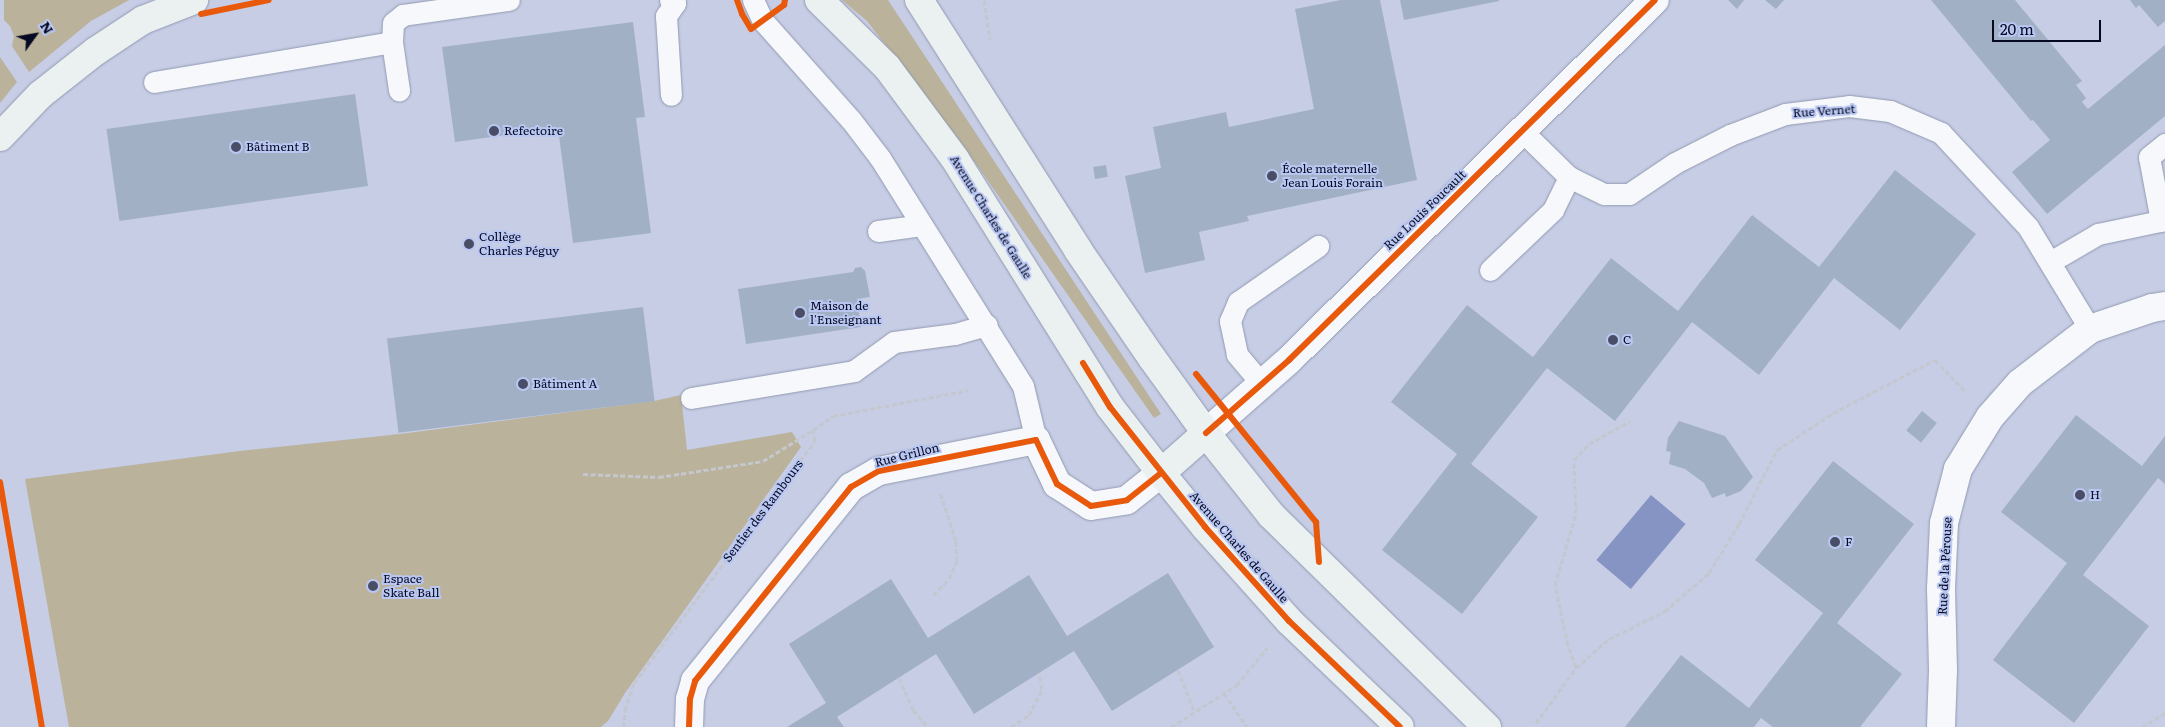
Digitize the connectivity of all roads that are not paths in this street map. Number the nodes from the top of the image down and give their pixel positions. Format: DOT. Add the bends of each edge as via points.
graph roads {
  1 [pos="194,0"];
  2 [pos="509,0"];
  3 [pos="753,0"];
  4 [pos="819,0"];
  5 [pos="918,0"];
  6 [pos="1655,0"];
  7 [pos="678,1"];
  8 [pos="392,42"];
  9 [pos="154,82"];
  10 [pos="399,90"];
  11 [pos="671,95"];
  12 [pos="1522,131"];
  13 [pos="0,138"];
  14 [pos="2165,144"];
  15 [pos="1569,177"];
  16 [pos="2163,221"];
  17 [pos="922,225"];
  18 [pos="878,230"];
  19 [pos="1318,246"];
  20 [pos="2050,262"];
  21 [pos="1490,270"];
  22 [pos="2165,306"];
  23 [pos="987,325"];
  24 [pos="2090,329"];
  25 [pos="1261,383"];
  26 [pos="691,398"];
  27 [pos="1206,433"];
  28 [pos="1036,440"];
  29 [pos="1161,473"];
  30 [pos="689,727"];
  31 [pos="1400,727"];
  32 [pos="1487,727"];
  33 [pos="1941,727"];
  1 -- 13 [label="main road" via="143,20 96,51 40,95"];
  2 -- 8 [label="lane" via="403,14 393,23"];
  3 -- 17 [label="lane" via="763,21 851,120 880,158"];
  4 -- 29 [label="main road, Avenue Charles de Gaulle" via="887,67 955,159 1110,407"];
  5 -- 27 [label="main road" via="1078,250"];
  6 -- 12 [label="street, Rue Louis Foucault"];
  7 -- 11 [label="lane" via="666,16"];
  8 -- 9 [label="lane"];
  8 -- 10 [label="lane"];
  12 -- 15 [label="lane, Rue Vernet"];
  12 -- 25 [label="street, Rue Louis Foucault" via="1296,353"];
  14 -- 16 [label="lane" via="2150,157"];
  15 -- 20 [label="lane, Rue Vernet" via="1604,194 1629,194 1675,163 1785,114 1849,106 1890,112 1941,133 2028,227"];
  15 -- 21 [label="lane" via="1553,210"];
  16 -- 20 [label="lane" via="2098,234"];
  17 -- 18 [label="lane"];
  17 -- 23 [label="lane"];
  19 -- 25 [label="lane" via="1238,302 1230,321 1238,354"];
  20 -- 24 [label="lane, Rue Vernet"];
  22 -- 24 [label="street, Rue de la Pérouse"];
  23 -- 26 [label="lane" via="955,334 894,342 854,371"];
  23 -- 28 [label="lane" via="1023,386"];
  24 -- 33 [label="street, Rue de la Pérouse" via="2020,382 1990,417 1958,469 1944,523"];
  25 -- 27 [label="street, Rue Louis Foucault"];
  27 -- 29 [label="main road"];
  27 -- 32 [label="main road" via="1271,515"];
  28 -- 29 [label="street" via="1058,484 1091,506 1127,500"];
  28 -- 30 [label="street, Rue Grillon" via="879,471 851,487 695,681 690,699"];
  29 -- 31 [label="main road, Avenue Charles de Gaulle" via="1289,621"];
}
